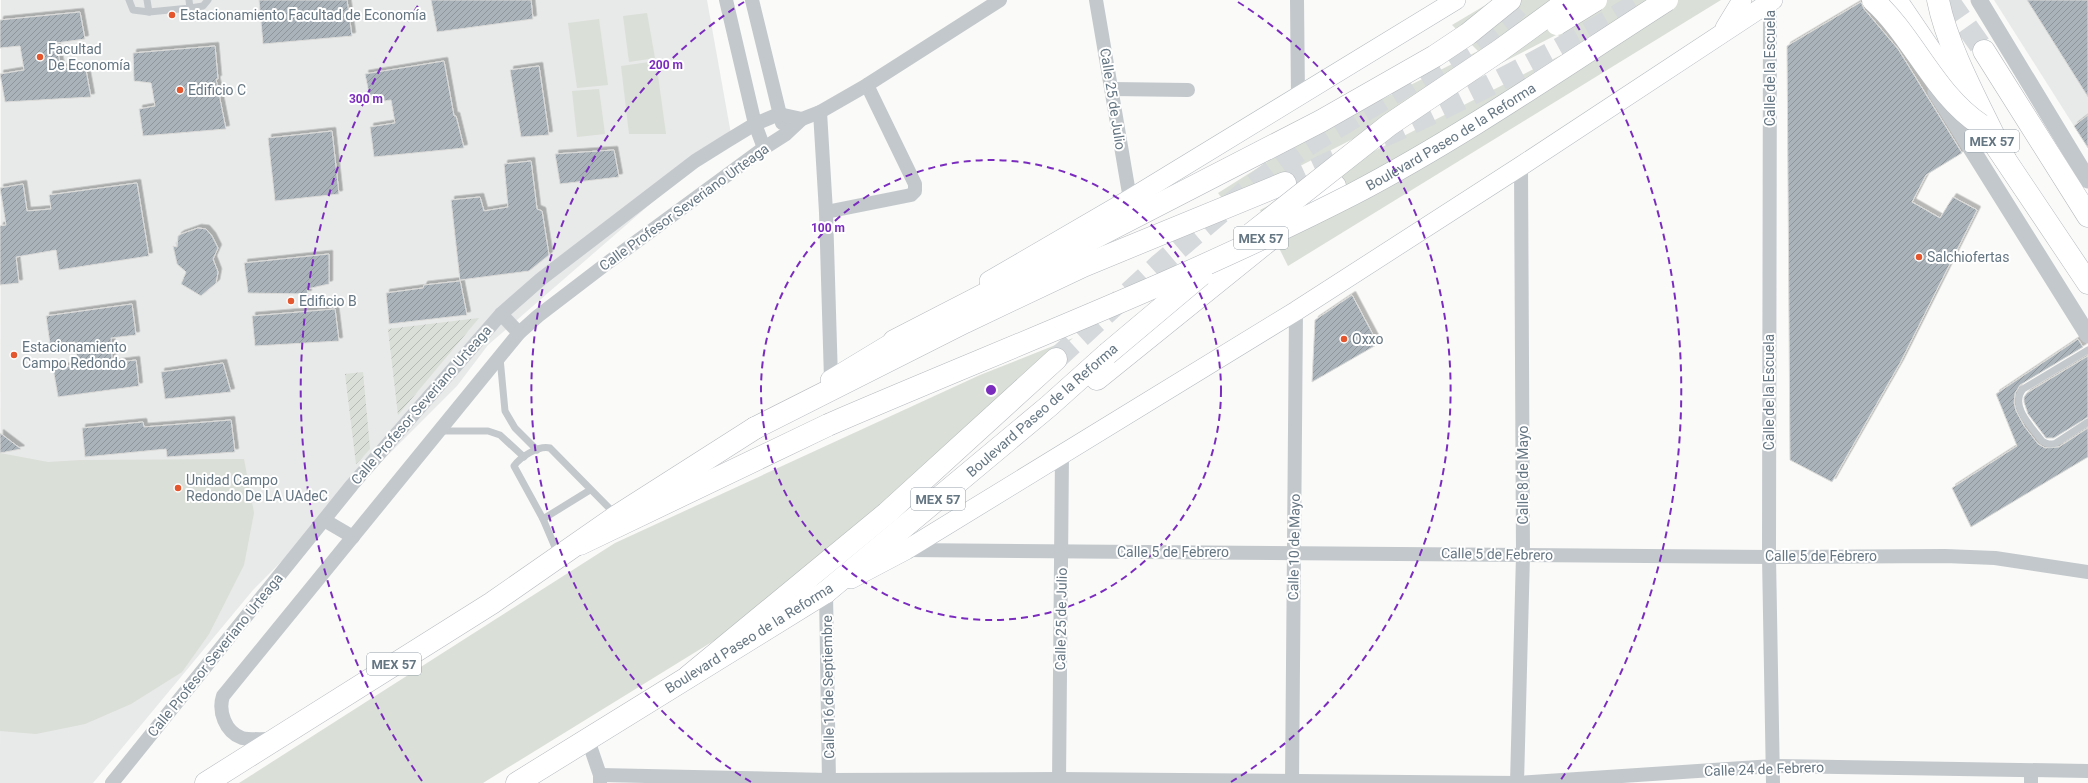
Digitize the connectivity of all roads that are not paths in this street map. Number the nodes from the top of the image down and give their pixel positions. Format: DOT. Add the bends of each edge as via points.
graph roads {
  1 [pos="129,0"];
  2 [pos="147,0"];
  3 [pos="208,0"];
  4 [pos="726,0"];
  5 [pos="752,0"];
  6 [pos="1000,0"];
  7 [pos="1096,0"];
  8 [pos="1297,0"];
  9 [pos="1456,0"];
  10 [pos="1510,0"];
  11 [pos="1570,0"];
  12 [pos="1596,0"];
  13 [pos="1668,0"];
  14 [pos="1742,0"];
  15 [pos="1938,0"];
  16 [pos="1979,0"];
  17 [pos="1772,1"];
  18 [pos="1883,1"];
  19 [pos="190,4"];
  20 [pos="149,12"];
  21 [pos="1721,34"];
  22 [pos="1984,52"];
  23 [pos="867,85"];
  24 [pos="1112,89"];
  25 [pos="1188,90"];
  26 [pos="1298,97"];
  27 [pos="820,112"];
  28 [pos="779,114"];
  29 [pos="802,119"];
  30 [pos="755,124"];
  31 [pos="786,134"];
  32 [pos="764,148"];
  33 [pos="2005,159"];
  34 [pos="1521,166"];
  35 [pos="2088,180"];
  36 [pos="1285,183"];
  37 [pos="1130,199"];
  38 [pos="826,212"];
  39 [pos="2088,216"];
  40 [pos="2088,283"];
  41 [pos="1296,311"];
  42 [pos="501,314"];
  43 [pos="519,333"];
  44 [pos="2088,335"];
  45 [pos="894,341"];
  46 [pos="2088,350"];
  47 [pos="500,355"];
  48 [pos="1056,359"];
  49 [pos="831,379"];
  50 [pos="1049,406"];
  51 [pos="2088,422"];
  52 [pos="756,428"];
  53 [pos="438,431"];
  54 [pos="537,450"];
  55 [pos="1062,454"];
  56 [pos="524,457"];
  57 [pos="590,490"];
  58 [pos="617,516"];
  59 [pos="543,519"];
  60 [pos="324,520"];
  61 [pos="353,537"];
  62 [pos="580,544"];
  63 [pos="906,550"];
  64 [pos="1062,552"];
  65 [pos="1294,552"];
  66 [pos="1523,555"];
  67 [pos="559,556"];
  68 [pos="1769,557"];
  69 [pos="2088,572"];
  70 [pos="826,592"];
  71 [pos="689,676"];
  72 [pos="274,739"];
  73 [pos="588,740"];
  74 [pos="1773,766"];
  75 [pos="2088,771"];
  76 [pos="2031,777"];
  77 [pos="600,779"];
  78 [pos="1059,781"];
  79 [pos="829,782"];
  80 [pos="1292,782"];
  81 [pos="1405,782"];
  82 [pos="112,783"];
  83 [pos="206,783"];
  84 [pos="517,783"];
  85 [pos="1518,783"];
  86 [pos="1773,783"];
  1 -- 20 [label="lane" via="133,10"];
  2 -- 20 [label="lane"];
  3 -- 19 [label="lane" via="203,6"];
  4 -- 30 [label="street"];
  5 -- 28 [label="street"];
  6 -- 23 [label="street, Calle Profesor Severiano Urteaga"];
  7 -- 24 [label="street, Calle 25 de Julio"];
  8 -- 26 [label="street"];
  9 -- 26 [label="main road"];
  10 -- 45 [label="main road" via="1468,34 1435,56 1265,151"];
  11 -- 50 [label="main road, Boulevard Paseo de la Reforma / MEX 57, bridge" via="1389,125 1166,302"];
  12 -- 50 [label="main road, bridge" via="1427,111 1135,350 1090,385"];
  13 -- 62 [label="main road, Boulevard Paseo de la Reforma / MEX 57, bridge" via="1459,134 1353,194 1237,250 828,425"];
  14 -- 21 [label="main road"];
  15 -- 33 [label="main road" via="1946,29"];
  16 -- 35 [label="street"];
  17 -- 21 [label="main road"];
  17 -- 68 [label="street, Calle de la Escuela"];
  18 -- 33 [label="main road, MEX 57, bridge" via="1953,102 1981,125"];
  18 -- 44 [label="street" via="1984,170"];
  19 -- 20 [label="lane"];
  21 -- 34 [label="main road"];
  22 -- 39 [label="main road, MEX 57"];
  23 -- 27 [label="street, Calle Profesor Severiano Urteaga"];
  23 -- 38 [label="street" via="915,184 915,191 911,195"];
  24 -- 25 [label="street"];
  24 -- 37 [label="street, Calle 25 de Julio"];
  26 -- 37 [label="main road"];
  27 -- 29 [label="street, Calle Profesor Severiano Urteaga"];
  27 -- 38 [label="street"];
  28 -- 29 [label="street"];
  28 -- 30 [label="street, Calle Profesor Severiano Urteaga"];
  28 -- 31 [label="street"];
  29 -- 31 [label="street, Calle Profesor Severiano Urteaga"];
  30 -- 32 [label="street"];
  30 -- 42 [label="street, Calle Profesor Severiano Urteaga" via="695,161 541,279"];
  31 -- 32 [label="street, Calle Profesor Severiano Urteaga"];
  32 -- 43 [label="street, Calle Profesor Severiano Urteaga" via="606,264"];
  33 -- 40 [label="main road, MEX 57"];
  34 -- 41 [label="main road"];
  34 -- 66 [label="street, Calle 8 de Mayo"];
  36 -- 52 [label="main road, Boulevard Paseo de la Reforma" via="1083,266 965,322"];
  37 -- 45 [label="main road" via="990,280"];
  38 -- 49 [label="street"];
  41 -- 55 [label="main road"];
  41 -- 65 [label="street, Calle 10 de Mayo"];
  42 -- 43 [label="street"];
  42 -- 60 [label="street, Calle Profesor Severiano Urteaga" via="352,484"];
  43 -- 47 [label="street, Calle Profesor Severiano Urteaga"];
  45 -- 49 [label="main road"];
  46 -- 51 [label="lane" via="2022,389 2017,402 2019,409 2042,441 2051,445"];
  47 -- 53 [label="street, Calle Profesor Severiano Urteaga"];
  47 -- 54 [label="lane" via="505,411 509,420"];
  48 -- 71 [label="main road" via="887,513"];
  49 -- 52 [label="main road"];
  50 -- 70 [label="main road, Boulevard Paseo de la Reforma / MEX 57"];
  52 -- 58 [label="main road, Boulevard Paseo de la Reforma"];
  53 -- 56 [label="lane" via="488,431 500,435"];
  53 -- 61 [label="street, Calle Profesor Severiano Urteaga"];
  54 -- 56 [label="lane"];
  54 -- 57 [label="lane" via="550,448"];
  55 -- 63 [label="main road"];
  55 -- 64 [label="street, Calle 25 de Julio"];
  56 -- 59 [label="lane" via="514,468"];
  57 -- 58 [label="lane"];
  57 -- 59 [label="lane"];
  58 -- 62 [label="main road, Boulevard Paseo de la Reforma"];
  59 -- 67 [label="lane"];
  60 -- 61 [label="street"];
  60 -- 82 [label="street, Calle Profesor Severiano Urteaga"];
  61 -- 72 [label="street, Calle Profesor Severiano Urteaga" via="222,696 219,706 223,720 232,730 242,738"];
  62 -- 67 [label="main road, Boulevard Paseo de la Reforma / MEX 57"];
  63 -- 64 [label="street, Calle 5 de Febrero"];
  63 -- 70 [label="main road"];
  64 -- 65 [label="street, Calle 5 de Febrero"];
  64 -- 78 [label="street, Calle 25 de Julio"];
  65 -- 66 [label="street, Calle 5 de Febrero"];
  65 -- 80 [label="street, Calle 10 de Mayo"];
  66 -- 68 [label="street, Calle 5 de Febrero"];
  66 -- 85 [label="street, Calle 8 de Mayo"];
  67 -- 72 [label="main road, Boulevard Paseo de la Reforma / MEX 57" via="492,603"];
  68 -- 69 [label="street, Calle 5 de Febrero" via="1995,558"];
  68 -- 74 [label="street, Calle de la Escuela"];
  70 -- 71 [label="main road, Boulevard Paseo de la Reforma / MEX 57"];
  70 -- 79 [label="street, Calle 16 de Septiembre"];
  71 -- 73 [label="main road, Boulevard Paseo de la Reforma / MEX 57"];
  72 -- 83 [label="main road, Boulevard Paseo de la Reforma / MEX 57"];
  73 -- 77 [label="street"];
  73 -- 84 [label="main road, Boulevard Paseo de la Reforma / MEX 57"];
  74 -- 76 [label="street, Calle 24 de Febrero"];
  74 -- 85 [label="street, Calle 24 de Febrero"];
  74 -- 86 [label="street, Calle de la Escuela"];
  75 -- 76 [label="street, Calle 24 de Febrero"];
  77 -- 79 [label="street, Calle 24 de Febrero"];
  78 -- 79 [label="street, Calle 24 de Febrero"];
  78 -- 80 [label="street, Calle 24 de Febrero"];
  80 -- 81 [label="street, Calle 24 de Febrero"];
  81 -- 85 [label="street, Calle 24 de Febrero"];
}
